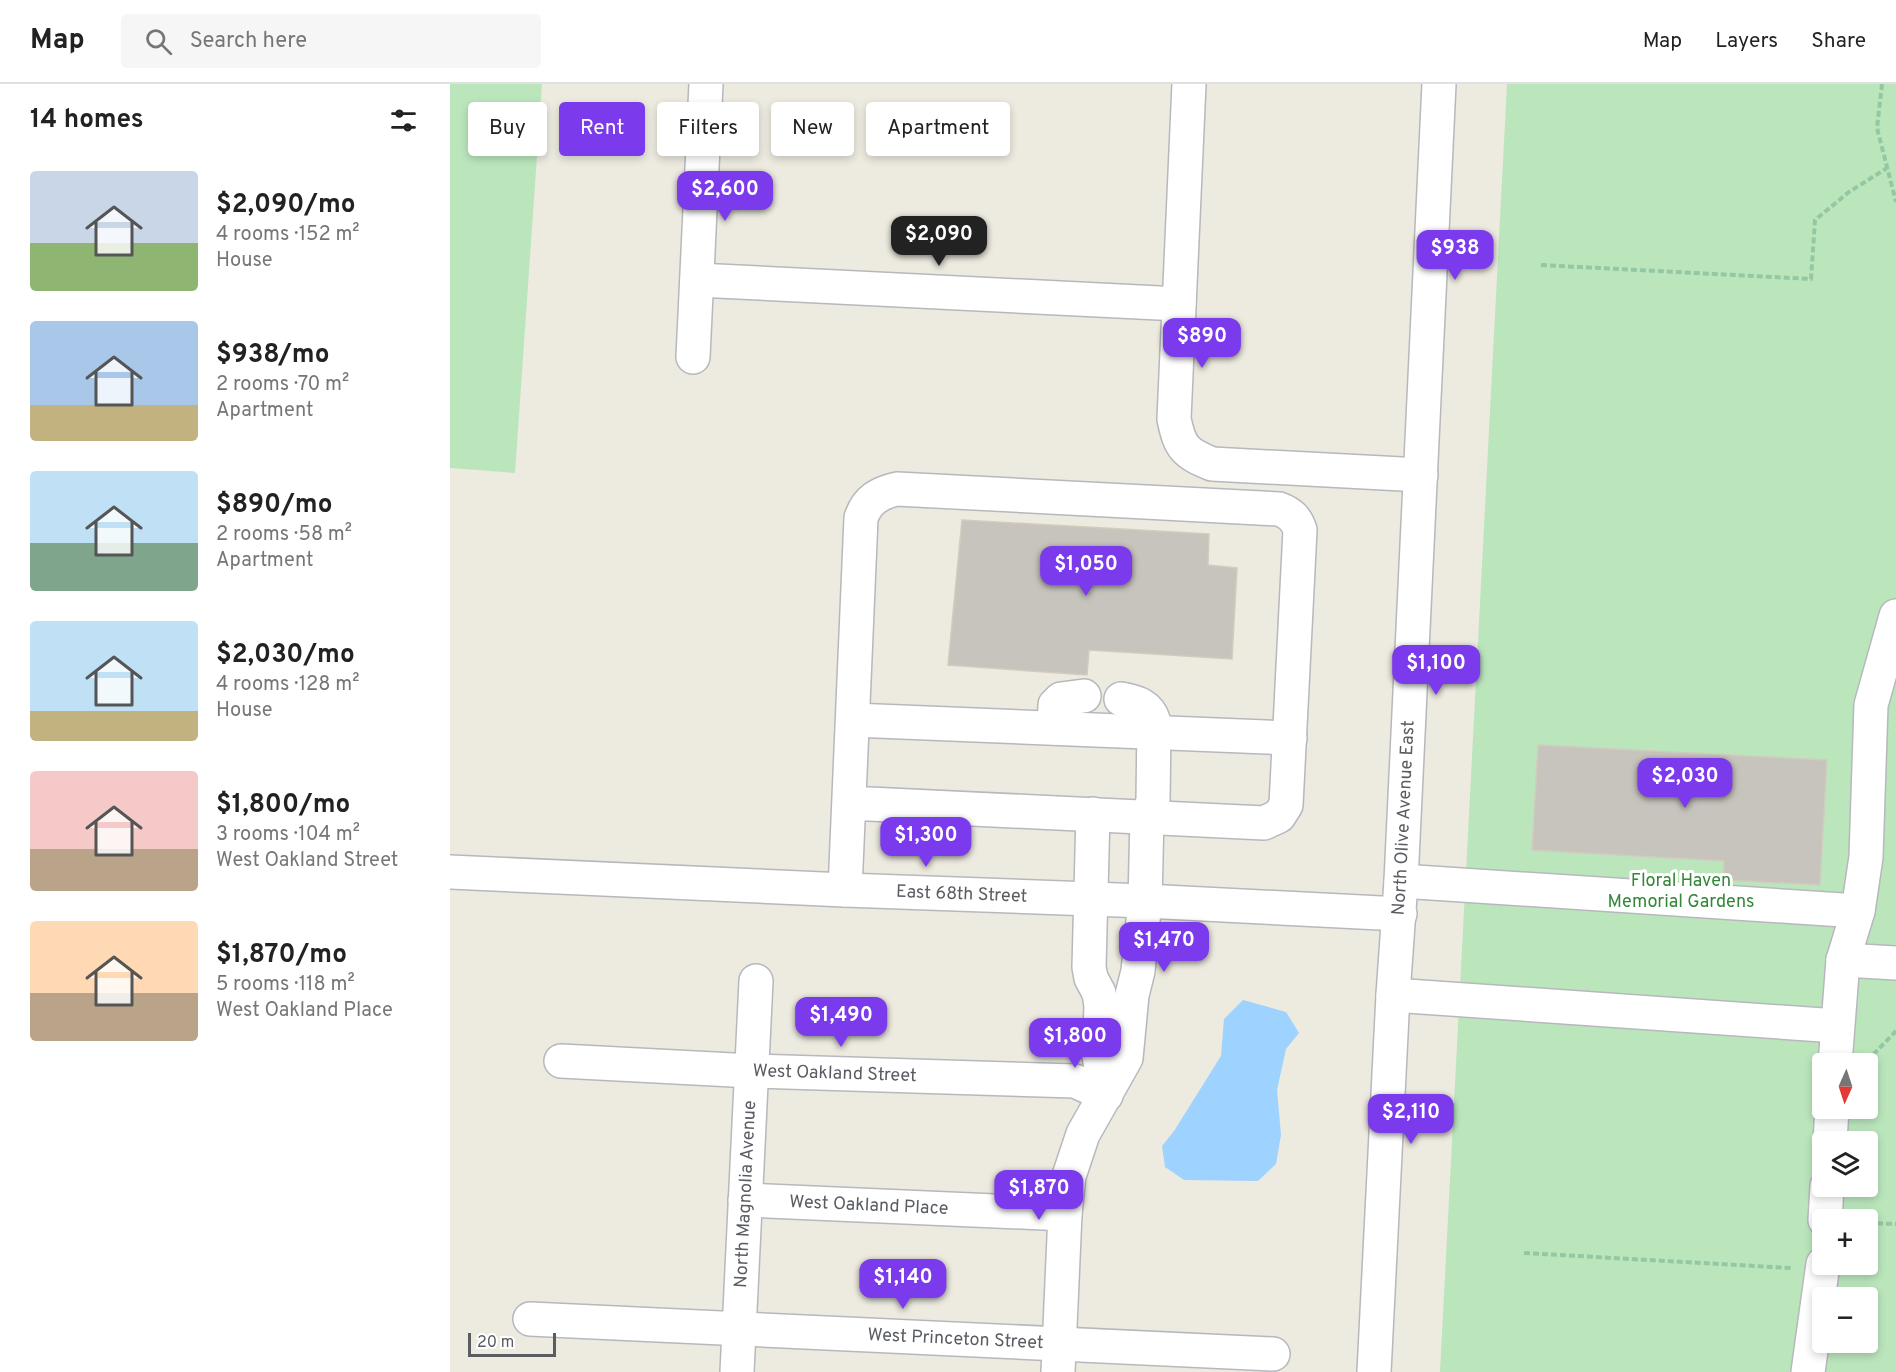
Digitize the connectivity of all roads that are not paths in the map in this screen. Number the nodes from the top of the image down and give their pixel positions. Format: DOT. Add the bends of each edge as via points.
graph roads {
  1 [pos="706,84"];
  2 [pos="1190,84"];
  3 [pos="1439,84"];
  4 [pos="697,280"];
  5 [pos="1179,304"];
  6 [pos="693,357"];
  7 [pos="1420,476"];
  8 [pos="1896,615"];
  9 [pos="1084,696"];
  10 [pos="1121,699"];
  11 [pos="853,720"];
  12 [pos="1054,728"];
  13 [pos="1154,733"];
  14 [pos="1290,738"];
  15 [pos="849,803"];
  16 [pos="1094,814"];
  17 [pos="1147,817"];
  18 [pos="450,872"];
  19 [pos="1401,881"];
  20 [pos="845,890"];
  21 [pos="1092,900"];
  22 [pos="1145,901"];
  23 [pos="1858,911"];
  24 [pos="1400,914"];
  25 [pos="1843,960"];
  26 [pos="1896,963"];
  27 [pos="756,981"];
  28 [pos="1099,993"];
  29 [pos="1132,994"];
  30 [pos="1393,995"];
  31 [pos="1837,1026"];
  32 [pos="1836,1053"];
  33 [pos="561,1061"];
  34 [pos="752,1071"];
  35 [pos="1106,1095"];
  36 [pos="745,1200"];
  37 [pos="1065,1214"];
  38 [pos="1810,1267"];
  39 [pos="530,1319"];
  40 [pos="739,1328"];
  41 [pos="1273,1354"];
  42 [pos="1059,1358"];
  43 [pos="737,1372"];
  44 [pos="1374,1372"];
  45 [pos="1808,1372"];
  1 -- 4 [label="street"];
  2 -- 5 [label="street"];
  3 -- 7 [label="street, North Olive Avenue East"];
  4 -- 5 [label="street"];
  4 -- 6 [label="street"];
  5 -- 7 [label="street" via="1174,419 1187,453 1212,464"];
  7 -- 19 [label="street, North Olive Avenue East"];
  8 -- 23 [label="street" via="1871,705 1866,857"];
  9 -- 12 [label="street" via="1061,699 1055,705"];
  10 -- 13 [label="street" via="1136,702 1151,713"];
  11 -- 12 [label="street"];
  11 -- 14 [label="street" via="861,518 870,502 897,489 1279,508 1287,512 1298,522 1300,530"];
  11 -- 15 [label="street"];
  12 -- 13 [label="street"];
  13 -- 14 [label="street"];
  13 -- 17 [label="street" via="1153,801"];
  14 -- 17 [label="street" via="1286,805 1279,816 1264,823"];
  15 -- 16 [label="street"];
  15 -- 20 [label="street"];
  16 -- 17 [label="street"];
  16 -- 21 [label="street"];
  17 -- 22 [label="street"];
  18 -- 20 [label="street, East 68th Street"];
  19 -- 23 [label="street"];
  19 -- 24 [label="street, North Olive Avenue East"];
  20 -- 21 [label="street, East 68th Street"];
  21 -- 22 [label="street, East 68th Street"];
  21 -- 28 [label="street" via="1089,967"];
  22 -- 24 [label="street, East 68th Street"];
  22 -- 29 [label="street"];
  23 -- 25 [label="street"];
  24 -- 30 [label="street, North Olive Avenue East"];
  25 -- 26 [label="street"];
  25 -- 31 [label="street"];
  27 -- 34 [label="street, North Magnolia Avenue"];
  28 -- 29 [label="street"];
  28 -- 35 [label="street" via="1099,1056"];
  29 -- 35 [label="street" via="1126,1058"];
  30 -- 31 [label="street"];
  30 -- 44 [label="street, North Olive Avenue East"];
  31 -- 32 [label="street"];
  33 -- 34 [label="street, West Oakland Street"];
  34 -- 35 [label="street, West Oakland Street" via="1076,1081"];
  34 -- 36 [label="street, North Magnolia Avenue"];
  35 -- 37 [label="street" via="1083,1134 1069,1176"];
  36 -- 37 [label="street, West Oakland Place"];
  36 -- 40 [label="street, North Magnolia Avenue"];
  37 -- 42 [label="street"];
  38 -- 45 [label="street"];
  39 -- 40 [label="street, West Princeton Street"];
  40 -- 42 [label="street, West Princeton Street"];
  40 -- 43 [label="street, North Magnolia Avenue"];
  41 -- 42 [label="street, West Princeton Street"];
}
